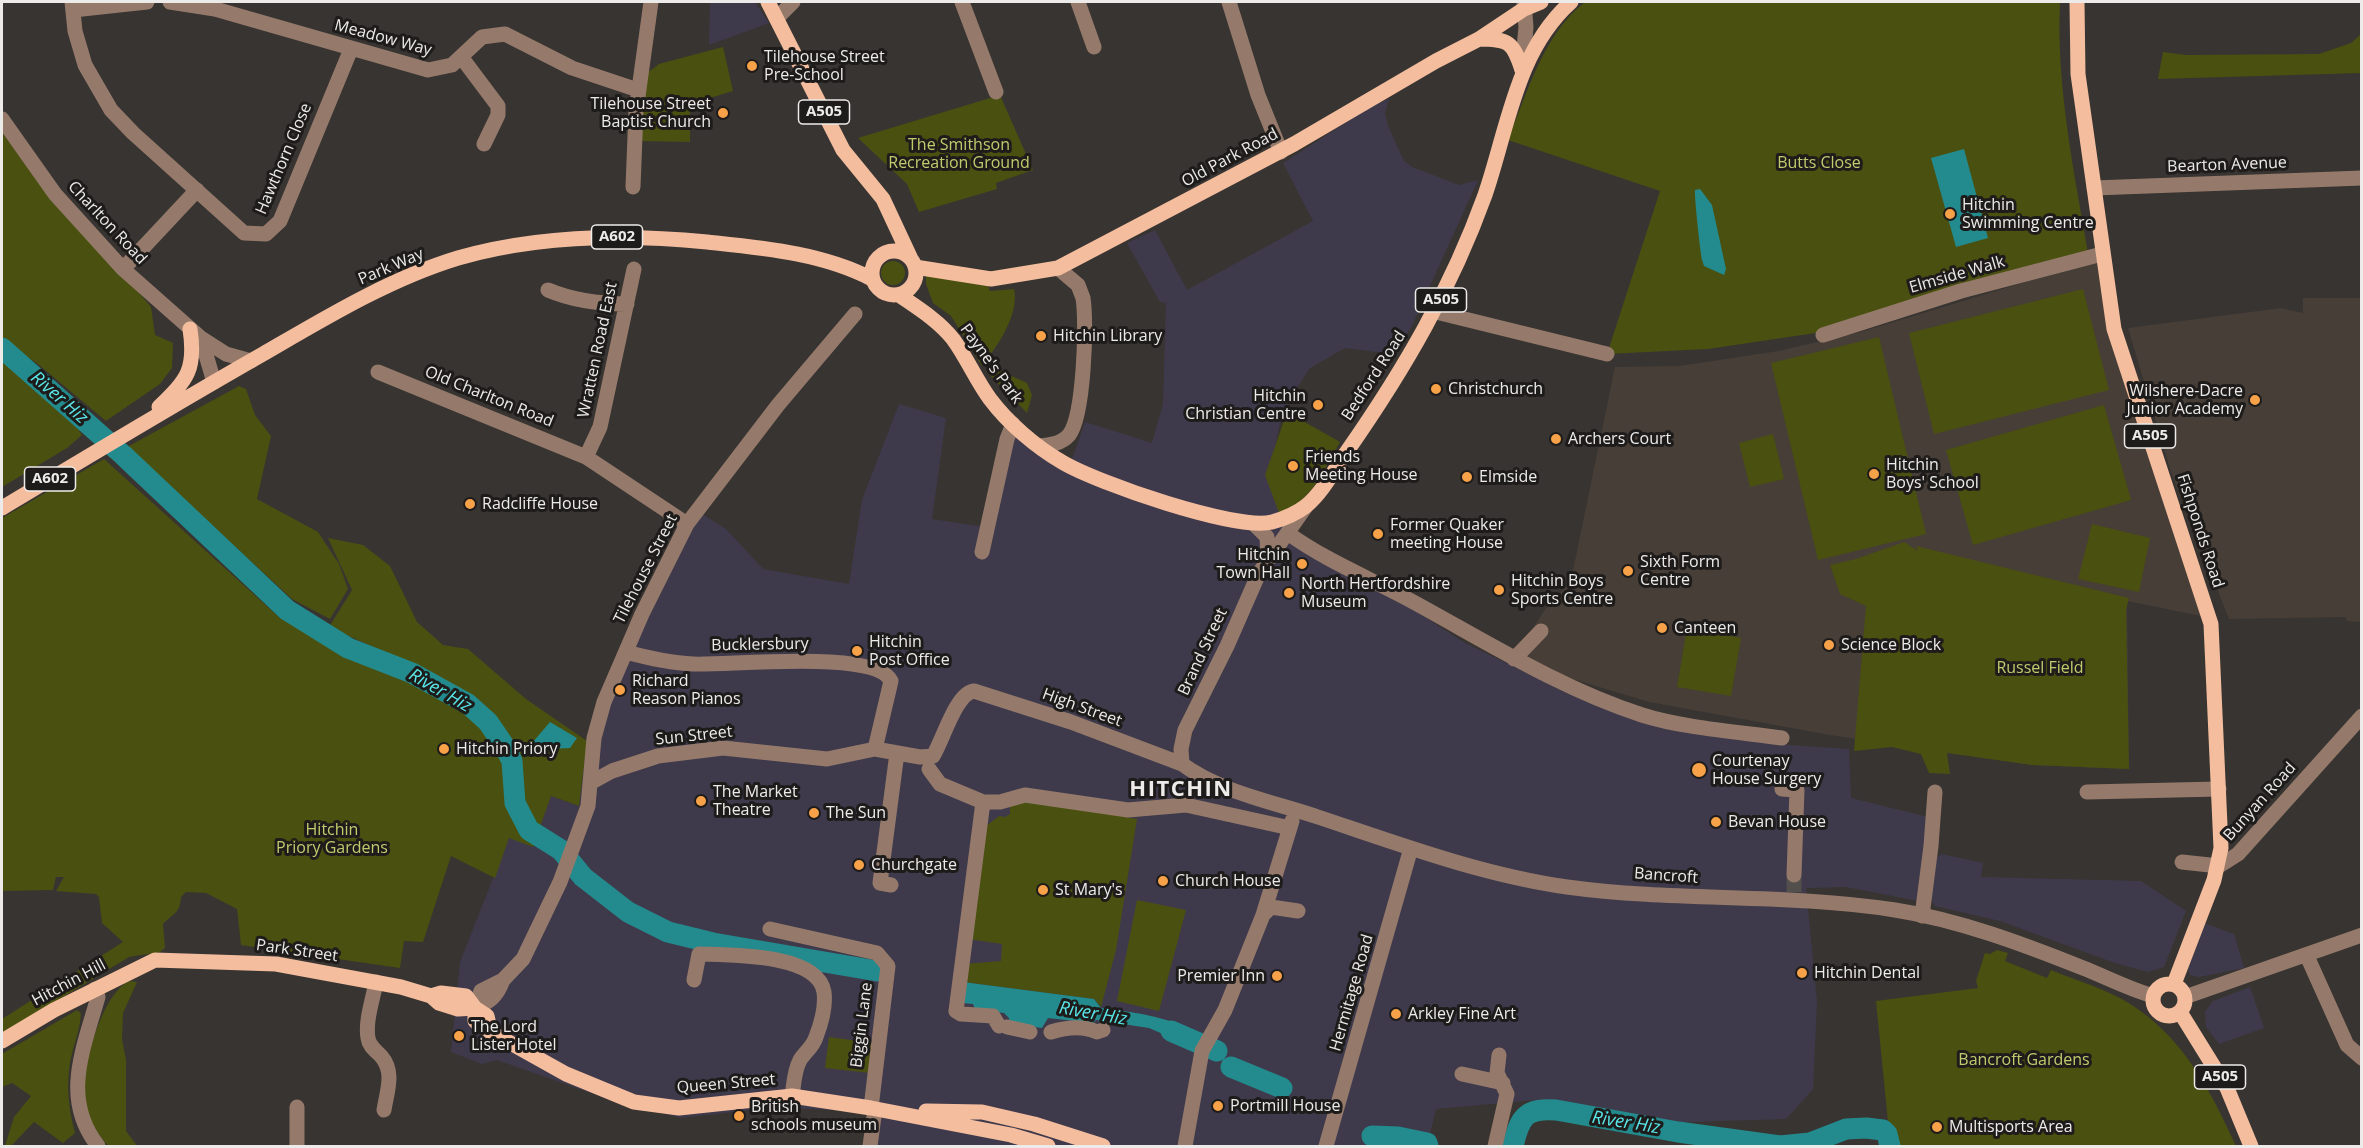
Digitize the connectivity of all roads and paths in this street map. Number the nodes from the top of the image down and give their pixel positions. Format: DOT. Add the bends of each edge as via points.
graph roads {
  1 [pos="147,2"];
  2 [pos="170,2"];
  3 [pos="651,2"];
  4 [pos="768,2"];
  5 [pos="794,2"];
  6 [pos="962,2"];
  7 [pos="1078,2"];
  8 [pos="1229,2"];
  9 [pos="1540,2"];
  10 [pos="1571,2"];
  11 [pos="2078,2"];
  12 [pos="1524,5"];
  13 [pos="72,6"];
  14 [pos="778,17"];
  15 [pos="1479,39"];
  16 [pos="1094,46"];
  17 [pos="351,49"];
  18 [pos="462,58"];
  19 [pos="1522,70"];
  20 [pos="638,90"];
  21 [pos="996,92"];
  22 [pos="2,119"];
  23 [pos="484,144"];
  24 [pos="1281,152"];
  25 [pos="2361,178"];
  26 [pos="633,187"];
  27 [pos="2094,188"];
  28 [pos="197,190"];
  29 [pos="891,216"];
  30 [pos="2102,254"];
  31 [pos="882,255"];
  32 [pos="913,263"];
  33 [pos="845,265"];
  34 [pos="1058,268"];
  35 [pos="123,269"];
  36 [pos="634,269"];
  37 [pos="872,279"];
  38 [pos="548,290"];
  39 [pos="899,295"];
  40 [pos="627,304"];
  41 [pos="1436,312"];
  42 [pos="855,314"];
  43 [pos="196,333"];
  44 [pos="1823,335"];
  45 [pos="1607,354"];
  46 [pos="251,361"];
  47 [pos="378,372"];
  48 [pos="214,382"];
  49 [pos="1013,424"];
  50 [pos="136,427"];
  51 [pos="1039,446"];
  52 [pos="586,458"];
  53 [pos="1307,505"];
  54 [pos="2,508"];
  55 [pos="687,524"];
  56 [pos="1255,525"];
  57 [pos="1289,534"];
  58 [pos="1267,537"];
  59 [pos="982,552"];
  60 [pos="1268,557"];
  61 [pos="1541,631"];
  62 [pos="626,652"];
  63 [pos="1514,659"];
  64 [pos="2361,716"];
  65 [pos="1782,738"];
  66 [pos="875,749"];
  67 [pos="897,753"];
  68 [pos="1182,764"];
  69 [pos="929,769"];
  70 [pos="592,782"];
  71 [pos="1782,789"];
  72 [pos="2219,789"];
  73 [pos="1238,790"];
  74 [pos="1935,792"];
  75 [pos="2087,792"];
  76 [pos="983,802"];
  77 [pos="1295,809"];
  78 [pos="1228,815"];
  79 [pos="1290,828"];
  80 [pos="1411,849"];
  81 [pos="2182,862"];
  82 [pos="2219,866"];
  83 [pos="1794,875"];
  84 [pos="891,885"];
  85 [pos="1298,911"];
  86 [pos="1263,915"];
  87 [pos="1922,916"];
  88 [pos="770,929"];
  89 [pos="2361,935"];
  90 [pos="2307,956"];
  91 [pos="155,960"];
  92 [pos="694,980"];
  93 [pos="376,982"];
  94 [pos="2174,984"];
  95 [pos="95,989"];
  96 [pos="2153,996"];
  97 [pos="2185,997"];
  98 [pos="475,1008"];
  99 [pos="2180,1012"];
  100 [pos="1103,1030"];
  101 [pos="2,1041"];
  102 [pos="1499,1055"];
  103 [pos="2361,1058"];
  104 [pos="1462,1074"];
  105 [pos="1503,1083"];
  106 [pos="792,1096"];
  107 [pos="297,1107"];
  108 [pos="873,1108"];
  109 [pos="384,1110"];
  110 [pos="1013,1119"];
  111 [pos="1010,1141"];
  112 [pos="98,1146"];
  113 [pos="297,1146"];
  114 [pos="870,1146"];
  115 [pos="1047,1146"];
  116 [pos="1103,1146"];
  117 [pos="1185,1146"];
  118 [pos="1326,1146"];
  119 [pos="1496,1146"];
  120 [pos="2251,1146"];
  1 -- 13 [label="street"];
  2 -- 17 [label="street, Meadow Way" via="215,9"];
  3 -- 20 [label="street"];
  4 -- 14 [label="main road, A505"];
  5 -- 14 [label="street"];
  6 -- 21 [label="street"];
  7 -- 16 [label="street"];
  8 -- 24 [label="street" via="1258,95"];
  9 -- 12 [label="main road, Old Park Road"];
  10 -- 19 [label="main road, Bedford Road / A505" via="1548,25"];
  11 -- 27 [label="main road, Fishponds Road / A505" via="2078,74"];
  12 -- 15 [label="main road, Old Park Road"];
  12 -- 19 [label="street, Bedford Road"];
  13 -- 28 [label="street, Hawthorn Close" via="79,47 100,96 133,133"];
  14 -- 29 [label="main road, A505" via="843,150 878,192"];
  15 -- 19 [label="main road" via="1510,44"];
  15 -- 24 [label="main road, Old Park Road"];
  17 -- 18 [label="street, Meadow Way" via="428,70 446,68"];
  17 -- 28 [label="street, Hawthorn Close" via="277,226 266,234 244,233"];
  18 -- 20 [label="street, Meadow Way" via="482,37 505,34 572,68"];
  18 -- 23 [label="street" via="498,106 498,116"];
  19 -- 41 [label="main road, Bedford Road / A505" via="1484,197"];
  20 -- 26 [label="street"];
  22 -- 35 [label="street, Charlton Road" via="55,194"];
  24 -- 34 [label="main road, Old Park Road"];
  25 -- 27 [label="street, Bearton Avenue"];
  27 -- 30 [label="main road, Fishponds Road / A505"];
  28 -- 35 [label="street"];
  29 -- 31 [label="main road"];
  29 -- 32 [label="main road, A505"];
  30 -- 44 [label="street, Elmside Walk" via="1961,291"];
  30 -- 72 [label="main road, Fishponds Road / A505" via="2114,329 2211,624"];
  31 -- 32 [label="main road" via="897,251"];
  31 -- 33 [label="main road, Park Way / A602"];
  31 -- 37 [label="main road" via="873,264"];
  32 -- 34 [label="main road, Old Park Road" via="991,279"];
  32 -- 39 [label="main road" via="915,280 911,288"];
  33 -- 37 [label="main road, Park Way / A602"];
  33 -- 46 [label="main road, Park Way / A602" via="765,248 656,237 589,237 523,246 459,258 392,284"];
  34 -- 51 [label="street" via="1078,285 1083,298 1082,389 1070,434 1060,442"];
  35 -- 43 [label="street, Charlton Road"];
  36 -- 40 [label="street, Wratten Road East"];
  37 -- 39 [label="main road" via="885,294"];
  38 -- 40 [label="street" via="600,304"];
  39 -- 49 [label="main road, Payne's Park" via="953,339 990,400"];
  40 -- 52 [label="street, Wratten Road East" via="600,427"];
  41 -- 45 [label="street"];
  41 -- 53 [label="main road, Bedford Road / A505" via="1392,387"];
  42 -- 55 [label="street, Tilehouse Street" via="778,405"];
  43 -- 46 [label="street, Charlton Road" via="226,354"];
  43 -- 48 [label="street"];
  43 -- 50 [label="main road" via="194,354 184,380"];
  46 -- 48 [label="main road, Park Way"];
  47 -- 52 [label="street, Old Charlton Road"];
  48 -- 50 [label="main road, Park Way"];
  49 -- 51 [label="main road, Payne's Park"];
  49 -- 59 [label="street"];
  50 -- 54 [label="main road, Park Way / A602"];
  51 -- 56 [label="main road, Payne's Park" via="1103,483"];
  52 -- 55 [label="street"];
  53 -- 56 [label="main road, Bedford Road / A505" via="1274,521"];
  53 -- 57 [label="street, Brand Street"];
  55 -- 62 [label="street, Tilehouse Street"];
  56 -- 58 [label="street"];
  57 -- 58 [label="street" via="1279,539"];
  57 -- 60 [label="street, Brand Street"];
  57 -- 63 [label="street" via="1311,550 1418,604"];
  58 -- 60 [label="street, Brand Street"];
  60 -- 68 [label="street, Brand Street" via="1185,730"];
  61 -- 63 [label="street"];
  62 -- 66 [label="street, Bucklersbury" via="665,662 784,660 882,672 891,681"];
  62 -- 70 [label="street, Tilehouse Street" via="604,702 594,738"];
  63 -- 65 [label="street" via="1643,715"];
  64 -- 82 [label="street, Bunyan Road" via="2244,848"];
  66 -- 67 [label="street"];
  66 -- 70 [label="street, Sun Street" via="827,759 746,749 680,752 635,762"];
  67 -- 68 [label="street, High Street" via="933,756 959,700 968,692 997,697"];
  67 -- 84 [label="street" via="880,883"];
  68 -- 73 [label="street, Bancroft" via="1196,774"];
  69 -- 76 [label="street" via="940,784"];
  70 -- 98 [label="street, Tilehouse Street" via="588,806 561,882 523,959 503,980 490,1002"];
  71 -- 83 [label="street" via="1797,790"];
  72 -- 75 [label="street"];
  72 -- 82 [label="main road, Fishponds Road / A505"];
  73 -- 77 [label="street, Bancroft"];
  73 -- 78 [label="street"];
  74 -- 87 [label="street"];
  76 -- 78 [label="street" via="1025,795 1128,810 1186,805"];
  76 -- 100 [label="street" via="956,1005 961,1014 993,1016 1003,1027 1039,1033 1065,1028"];
  77 -- 79 [label="street"];
  77 -- 80 [label="street, Bancroft"];
  78 -- 79 [label="street"];
  79 -- 86 [label="street"];
  80 -- 87 [label="street, Bancroft" via="1567,887 1749,899 1794,895"];
  80 -- 118 [label="street, Hermitage Road"];
  81 -- 82 [label="street"];
  82 -- 94 [label="main road, A505"];
  85 -- 86 [label="street" via="1271,907"];
  86 -- 117 [label="street" via="1242,973 1202,1050"];
  87 -- 96 [label="street, Bancroft" via="2022,944"];
  88 -- 108 [label="street, Biggin Lane" via="877,953 888,966"];
  89 -- 90 [label="street"];
  90 -- 97 [label="street"];
  90 -- 103 [label="street" via="2347,1045"];
  91 -- 93 [label="main road, Park Street" via="276,964"];
  91 -- 95 [label="main road, Hitchin Hill"];
  92 -- 106 [label="street" via="699,954 753,956 794,963 819,981 824,991 824,1008 815,1039 797,1067"];
  93 -- 98 [label="main road, Park Street" via="431,996 458,1009"];
  93 -- 109 [label="street" via="367,1033 372,1048 387,1065 390,1081"];
  94 -- 96 [label="main road" via="2164,985"];
  94 -- 97 [label="main road"];
  95 -- 101 [label="main road, Hitchin Hill"];
  95 -- 112 [label="street" via="98,997 76,1095 85,1130"];
  96 -- 99 [label="main road" via="2159,1013 2169,1017"];
  97 -- 99 [label="main road"];
  98 -- 106 [label="main road, Queen Street" via="487,1016 490,1029 566,1074 634,1102 679,1108"];
  99 -- 120 [label="main road, A505" via="2227,1088"];
  102 -- 105 [label="street" via="1497,1073"];
  104 -- 105 [label="street"];
  105 -- 119 [label="street" via="1507,1094"];
  106 -- 108 [label="main road, Queen Street"];
  107 -- 113 [label="street"];
  108 -- 110 [label="main road, Queen Street" via="982,1112"];
  108 -- 111 [label="main road, Queen Street"];
  108 -- 114 [label="street, Biggin Lane"];
  110 -- 111 [label="street"];
  110 -- 116 [label="main road, Queen Street"];
  111 -- 115 [label="main road, Queen Street"];
}
